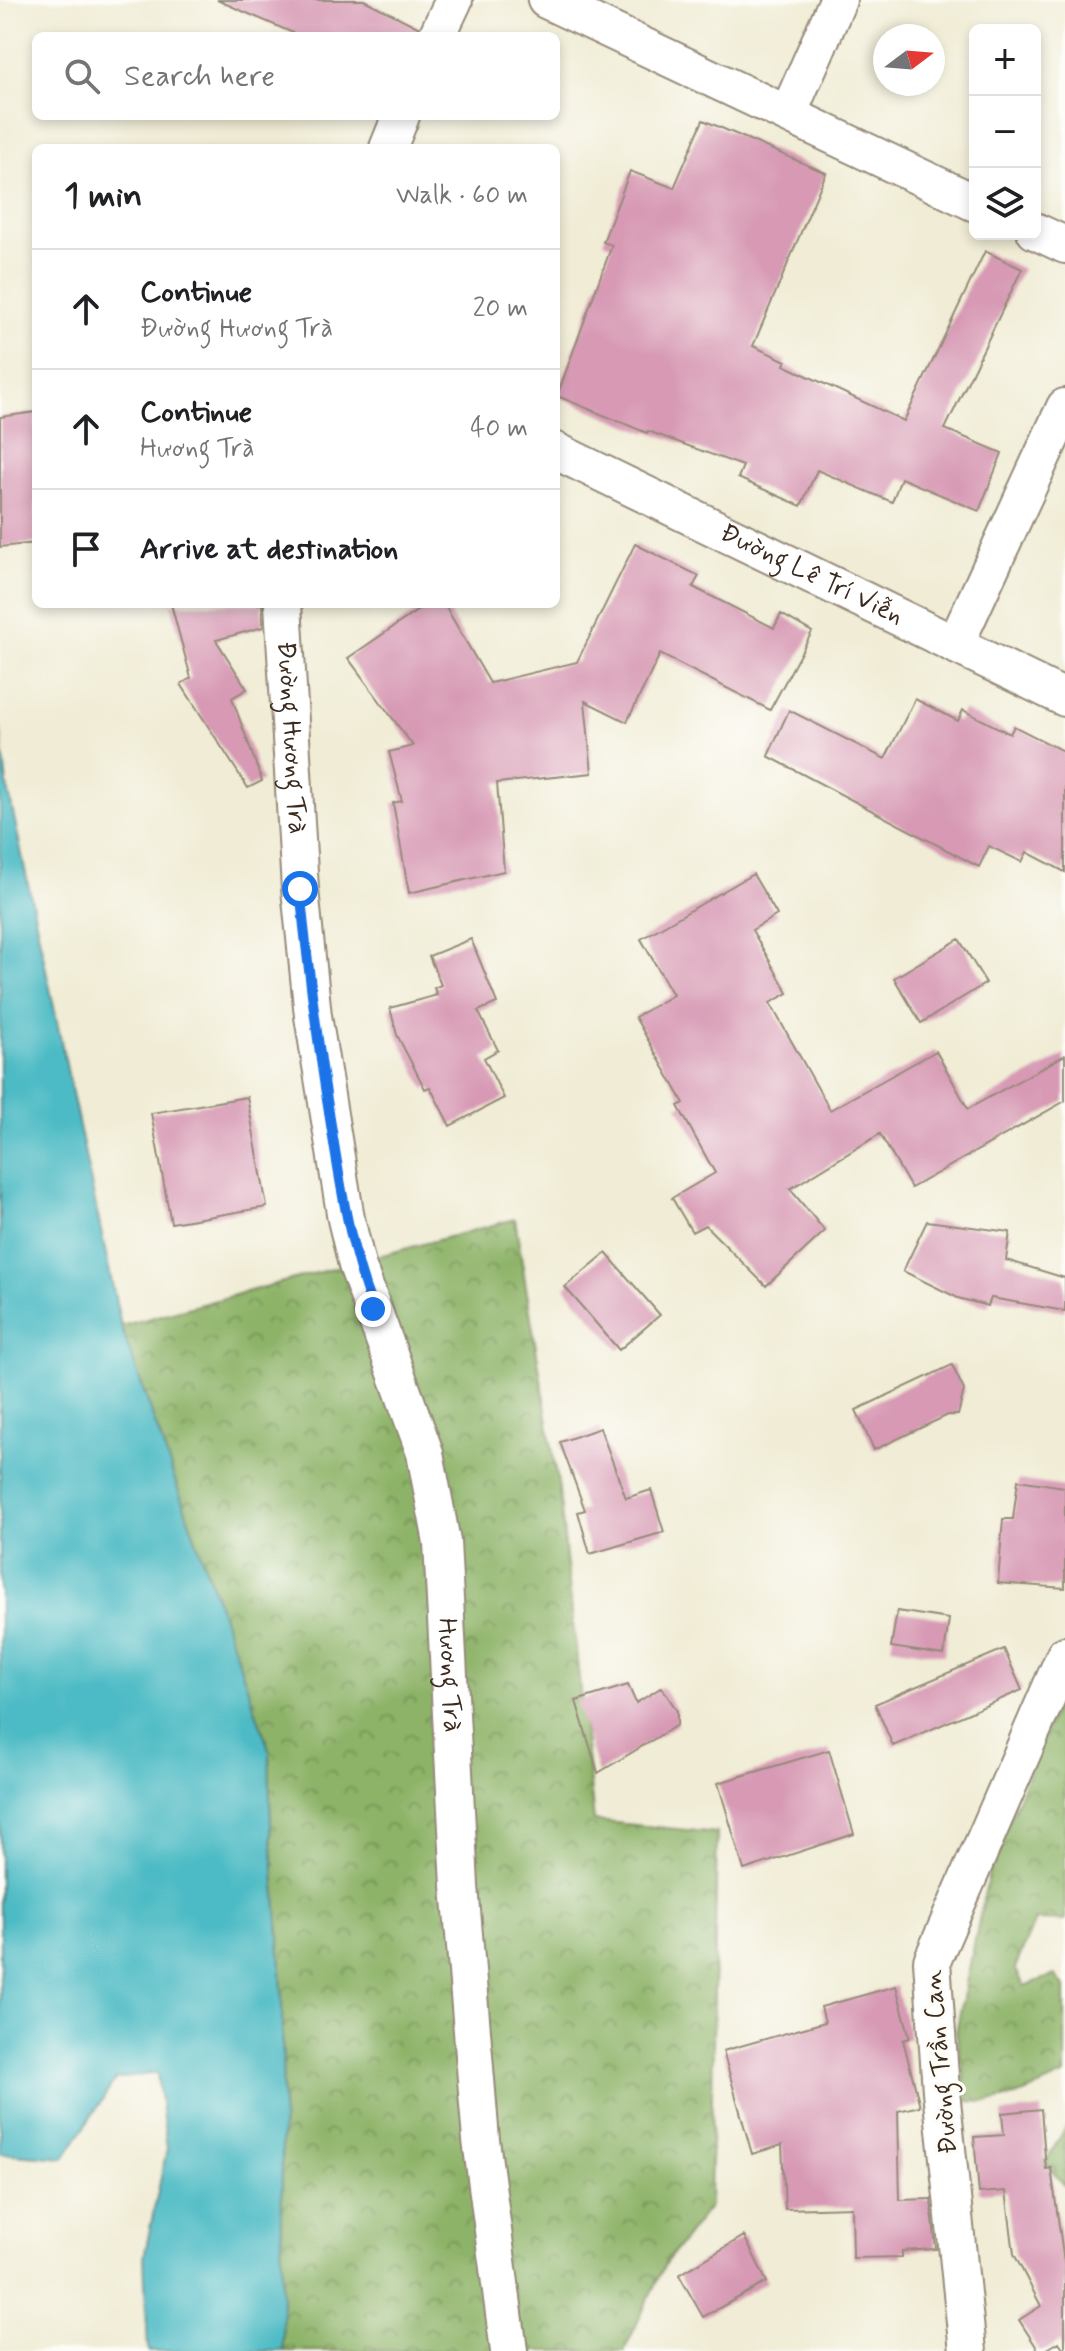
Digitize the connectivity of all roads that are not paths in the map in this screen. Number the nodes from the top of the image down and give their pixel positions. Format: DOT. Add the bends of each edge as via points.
graph roads {
  1 [pos="454,0"];
  2 [pos="546,0"];
  3 [pos="838,0"];
  4 [pos="439,32"];
  5 [pos="788,114"];
  6 [pos="399,120"];
  7 [pos="390,144"];
  8 [pos="969,200"];
  9 [pos="1041,234"];
  10 [pos="1065,245"];
  11 [pos="1065,407"];
  12 [pos="560,453"];
  13 [pos="283,608"];
  14 [pos="955,645"];
  15 [pos="1065,698"];
  16 [pos="313,1016"];
  17 [pos="1065,1655"];
  18 [pos="509,2351"];
  19 [pos="968,2351"];
  1 -- 4 [label="street"];
  2 -- 5 [label="street"];
  3 -- 5 [label="street"];
  5 -- 8 [label="street"];
  6 -- 7 [label="street"];
  9 -- 10 [label="street"];
  11 -- 14 [label="street"];
  12 -- 14 [label="street, Đường Lê Trí Viễn"];
  13 -- 16 [label="street, Đường Hương Trà"];
  14 -- 15 [label="street, Đường Lê Trí Viễn"];
  16 -- 18 [label="street, Hương Trà" via="353,1249 425,1453 442,1542 465,1950 481,2140"];
  17 -- 19 [label="street, Đường Trần Can" via="932,1961"];
}
